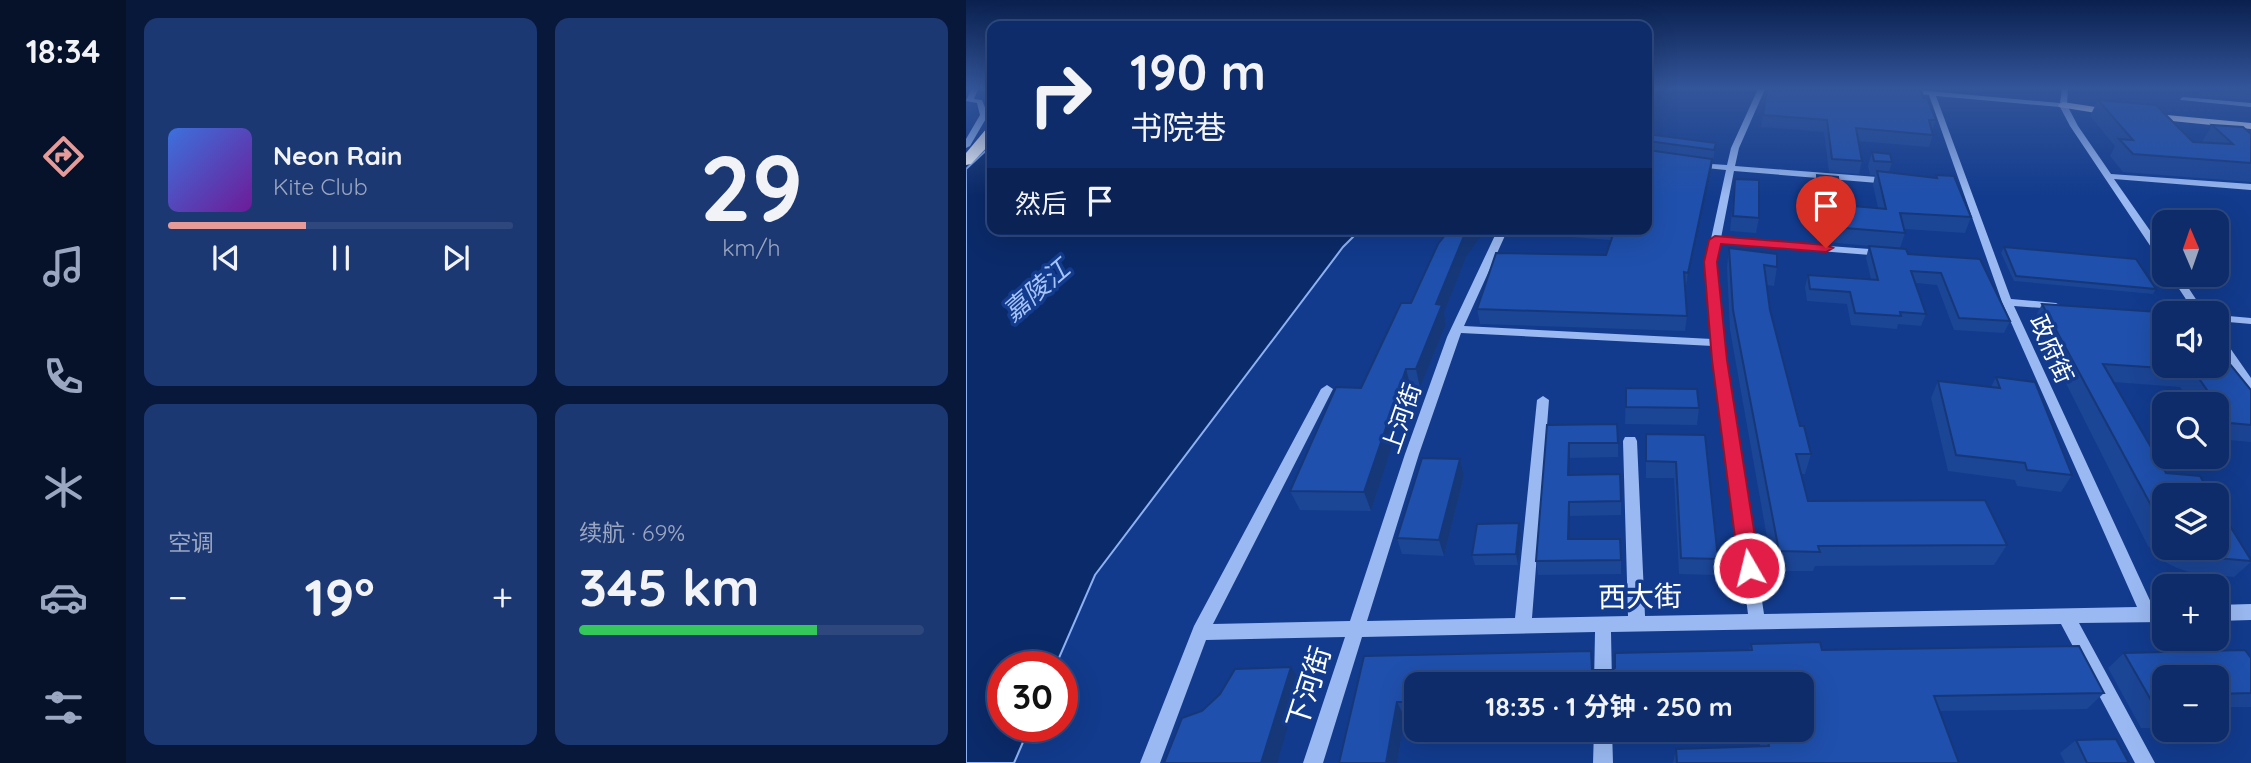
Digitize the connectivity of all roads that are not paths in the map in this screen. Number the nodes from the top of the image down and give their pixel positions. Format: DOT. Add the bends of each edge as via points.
graph roads {
  1 [pos="978,125"];
  2 [pos="1746,125"];
  3 [pos="1947,125"];
  4 [pos="2075,125"];
  5 [pos="987,140"];
  6 [pos="966,146"];
  7 [pos="966,161"];
  8 [pos="1683,163"];
  9 [pos="1731,170"];
  10 [pos="2108,176"];
  11 [pos="1896,182"];
  12 [pos="1952,186"];
  13 [pos="1965,187"];
  14 [pos="2251,187"];
  15 [pos="1500,235"];
  16 [pos="1715,240"];
  17 [pos="2152,241"];
  18 [pos="1896,254"];
  19 [pos="1979,261"];
  20 [pos="1993,262"];
  21 [pos="2007,302"];
  22 [pos="2073,307"];
  23 [pos="2229,319"];
  24 [pos="2251,321"];
  25 [pos="1457,328"];
  26 [pos="1718,343"];
  27 [pos="2229,355"];
  28 [pos="2251,387"];
  29 [pos="1327,389"];
  30 [pos="1543,400"];
  31 [pos="1630,441"];
  32 [pos="2152,604"];
  33 [pos="2251,612"];
  34 [pos="2229,613"];
  35 [pos="2152,614"];
  36 [pos="2067,618"];
  37 [pos="1757,620"];
  38 [pos="1637,622"];
  39 [pos="1603,623"];
  40 [pos="1522,624"];
  41 [pos="1356,627"];
  42 [pos="1200,632"];
  43 [pos="1603,672"];
  44 [pos="1603,742"];
  45 [pos="1150,763"];
  46 [pos="1313,763"];
  47 [pos="1603,763"];
  48 [pos="2145,763"];
  1 -- 6 [label="street"];
  2 -- 9 [label="street"];
  3 -- 13 [label="street, 政府街"];
  4 -- 10 [label="street"];
  5 -- 7 [label="highway"];
  8 -- 9 [label="street"];
  9 -- 11 [label="street"];
  9 -- 16 [label="street"];
  10 -- 14 [label="street"];
  10 -- 17 [label="street"];
  12 -- 13 [label="street"];
  13 -- 20 [label="street, 政府街"];
  15 -- 25 [label="street, 上河街"];
  16 -- 18 [label="street"];
  16 -- 26 [label="street" via="1711,262"];
  19 -- 20 [label="street"];
  20 -- 21 [label="street, 政府街"];
  21 -- 22 [label="street"];
  21 -- 32 [label="street, 政府街"];
  23 -- 24 [label="street"];
  25 -- 26 [label="street"];
  25 -- 41 [label="street, 上河街"];
  26 -- 37 [label="street"];
  27 -- 28 [label="street"];
  29 -- 42 [label="street"];
  30 -- 40 [label="street"];
  31 -- 38 [label="street"];
  33 -- 34 [label="street"];
  35 -- 36 [label="street, 西大街"];
  36 -- 37 [label="street, 西大街"];
  36 -- 48 [label="street"];
  37 -- 38 [label="street, 西大街"];
  38 -- 39 [label="street, 西大街"];
  39 -- 40 [label="street, 西大街"];
  39 -- 43 [label="street"];
  40 -- 41 [label="street, 西大街"];
  41 -- 42 [label="street, 西大街"];
  41 -- 46 [label="street, 下河街"];
  42 -- 45 [label="street"];
  44 -- 47 [label="street"];
}
